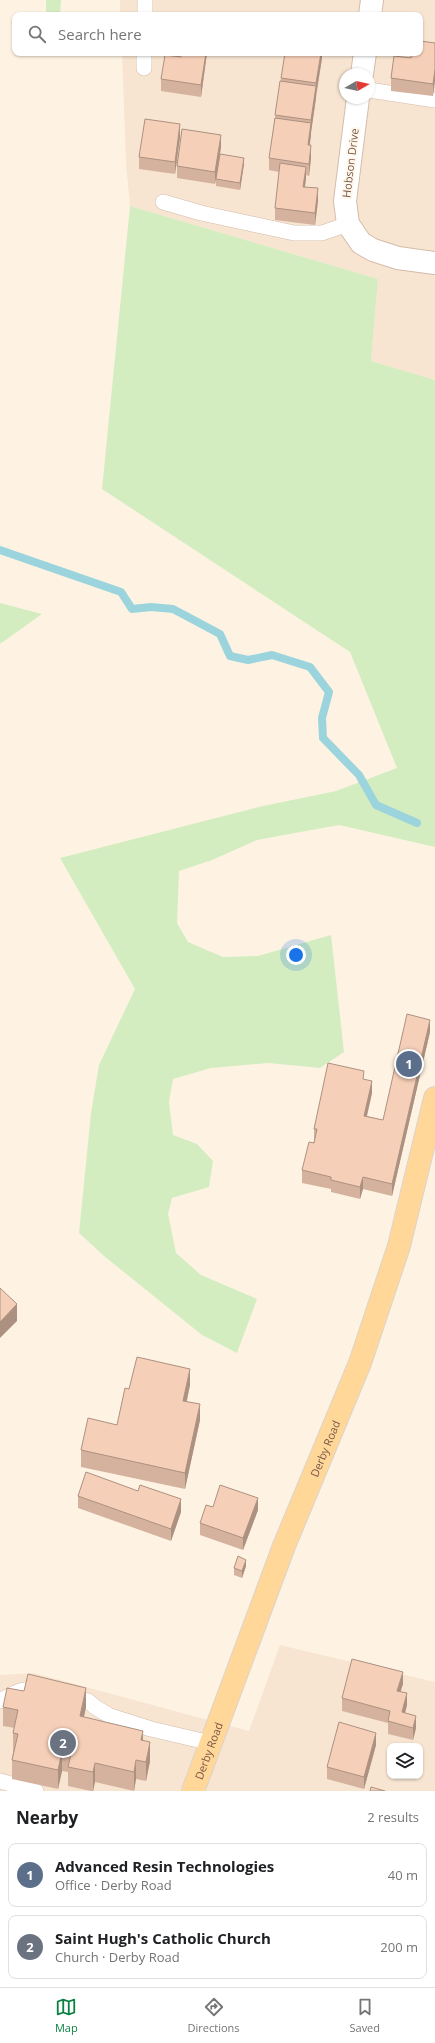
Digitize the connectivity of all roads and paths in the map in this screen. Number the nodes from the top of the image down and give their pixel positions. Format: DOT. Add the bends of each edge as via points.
graph roads {
  1 [pos="146,0"];
  2 [pos="372,0"];
  3 [pos="145,12"];
  4 [pos="370,12"];
  5 [pos="364,56"];
  6 [pos="363,68"];
  7 [pos="375,91"];
  8 [pos="435,100"];
  9 [pos="357,104"];
  10 [pos="163,202"];
  11 [pos="348,224"];
  12 [pos="435,263"];
  13 [pos="435,1098"];
  14 [pos="0,1701"];
  15 [pos="211,1743"];
  16 [pos="0,1781"];
  17 [pos="36,1791"];
  18 [pos="194,1791"];
  1 -- 3 [label="lane"];
  2 -- 4 [label="street"];
  5 -- 6 [label="street"];
  7 -- 8 [label="lane"];
  9 -- 11 [label="street, Hobson Drive" via="345,201"];
  10 -- 11 [label="lane" via="294,233 322,233"];
  11 -- 12 [label="street, Hobson Drive" via="361,243 373,250 398,258"];
  13 -- 15 [label="main road, Derby Road" via="399,1246 360,1363 292,1526"];
  14 -- 15 [label="lane" via="29,1688 88,1701 110,1716 157,1731"];
  15 -- 18 [label="main road, Derby Road"];
  16 -- 17 [label="lane"];
}
